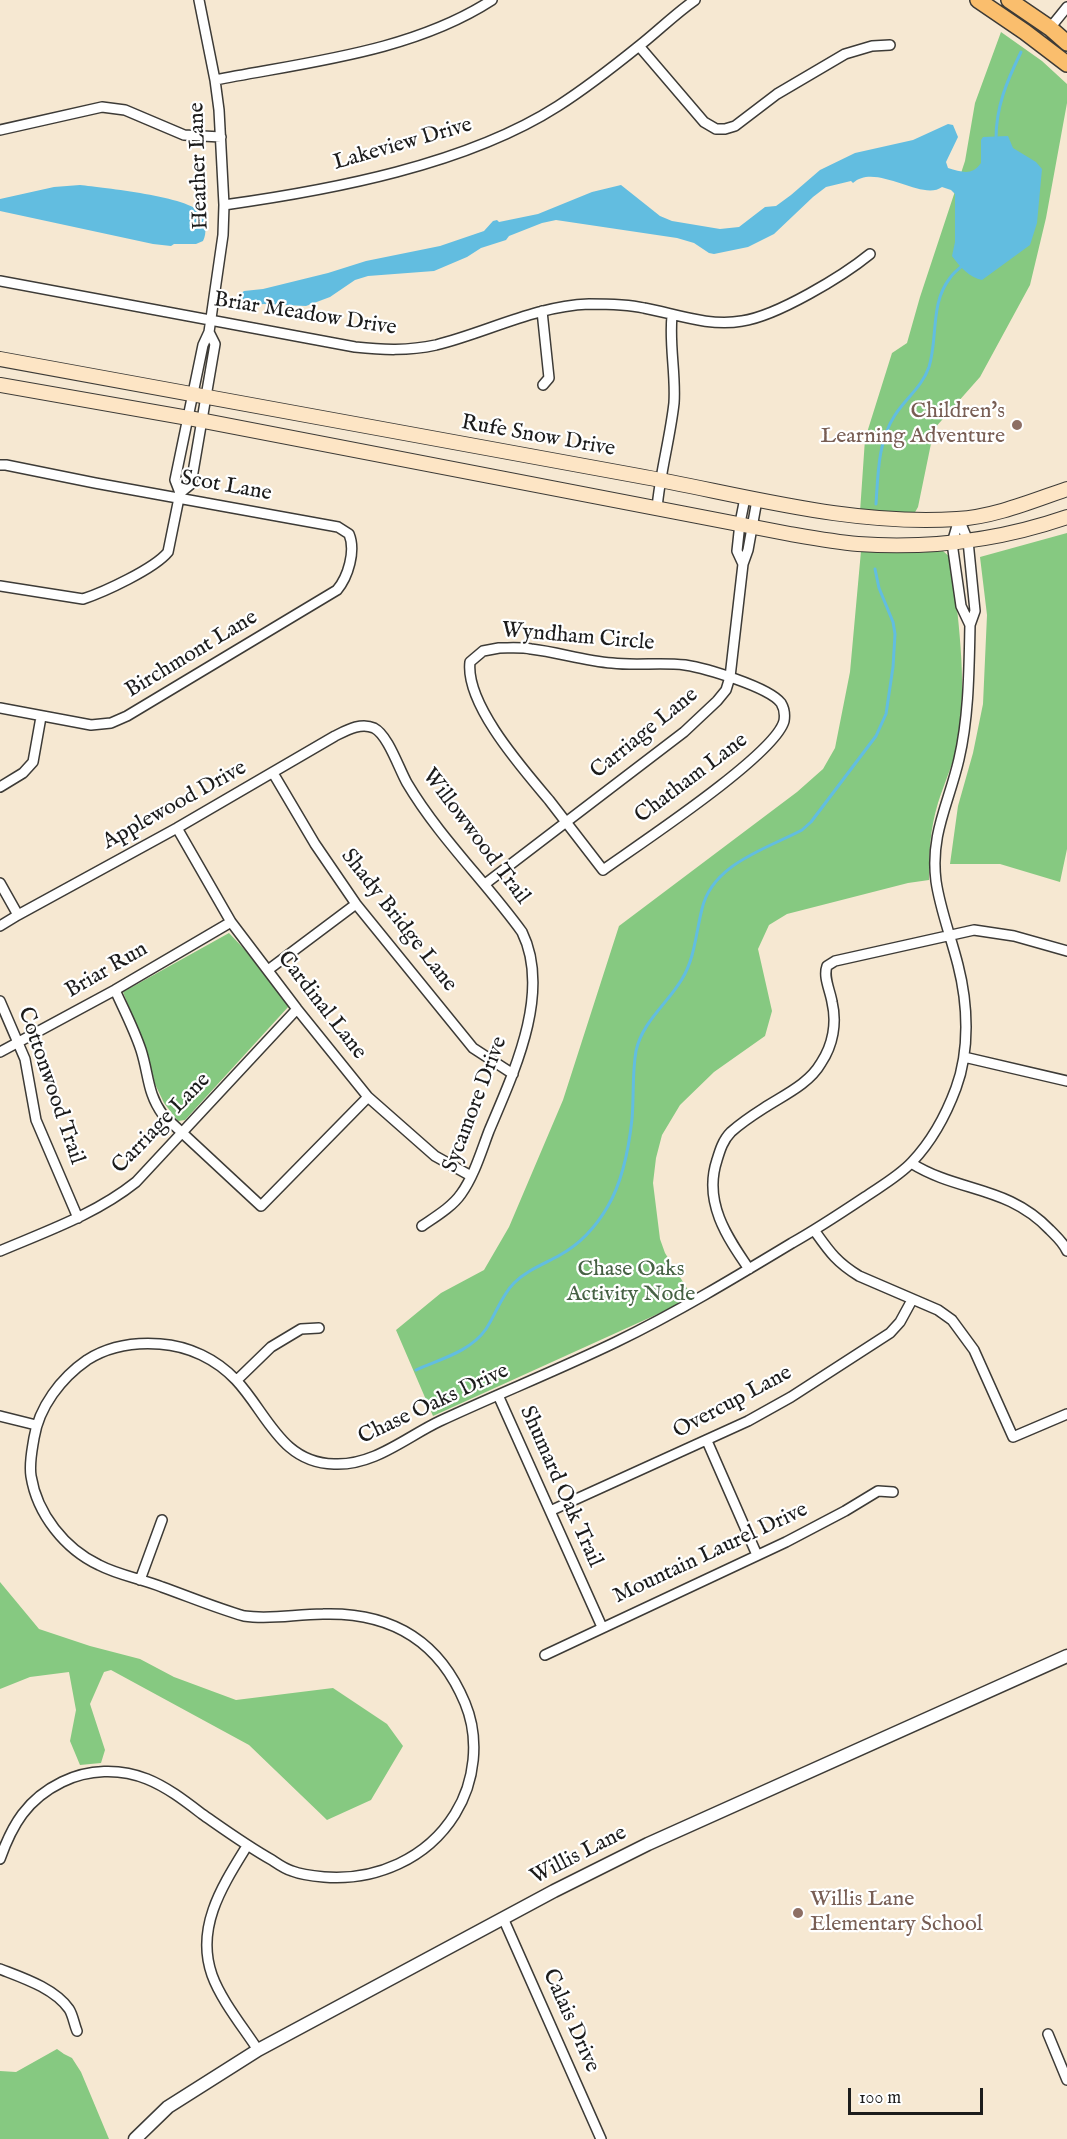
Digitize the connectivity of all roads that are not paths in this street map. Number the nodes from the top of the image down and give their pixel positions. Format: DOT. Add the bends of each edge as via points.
graph roads {
  1 [pos="199,0"];
  2 [pos="492,0"];
  3 [pos="695,0"];
  4 [pos="978,0"];
  5 [pos="1009,0"];
  6 [pos="1067,7"];
  7 [pos="1050,28"];
  8 [pos="1067,43"];
  9 [pos="890,45"];
  10 [pos="639,46"];
  11 [pos="1067,64"];
  12 [pos="215,80"];
  13 [pos="0,130"];
  14 [pos="221,137"];
  15 [pos="224,205"];
  16 [pos="870,254"];
  17 [pos="0,281"];
  18 [pos="542,311"];
  19 [pos="672,316"];
  20 [pos="211,321"];
  21 [pos="0,359"];
  22 [pos="0,385"];
  23 [pos="543,385"];
  24 [pos="199,394"];
  25 [pos="187,418"];
  26 [pos="201,421"];
  27 [pos="506,453"];
  28 [pos="0,465"];
  29 [pos="501,478"];
  30 [pos="660,480"];
  31 [pos="1067,489"];
  32 [pos="179,496"];
  33 [pos="751,499"];
  34 [pos="657,508"];
  35 [pos="1067,518"];
  36 [pos="959,519"];
  37 [pos="746,525"];
  38 [pos="349,534"];
  39 [pos="968,541"];
  40 [pos="952,543"];
  41 [pos="0,586"];
  42 [pos="970,625"];
  43 [pos="730,677"];
  44 [pos="0,708"];
  45 [pos="41,717"];
  46 [pos="370,727"];
  47 [pos="273,773"];
  48 [pos="0,787"];
  49 [pos="566,822"];
  50 [pos="177,828"];
  51 [pos="0,883"];
  52 [pos="484,884"];
  53 [pos="356,904"];
  54 [pos="18,915"];
  55 [pos="231,922"];
  56 [pos="0,926"];
  57 [pos="950,934"];
  58 [pos="1067,951"];
  59 [pos="268,970"];
  60 [pos="533,979"];
  61 [pos="115,990"];
  62 [pos="0,1000"];
  63 [pos="297,1009"];
  64 [pos="19,1043"];
  65 [pos="0,1052"];
  66 [pos="964,1057"];
  67 [pos="513,1074"];
  68 [pos="1067,1081"];
  69 [pos="368,1097"];
  70 [pos="182,1132"];
  71 [pos="910,1163"];
  72 [pos="471,1176"];
  73 [pos="78,1218"];
  74 [pos="422,1226"];
  75 [pos="814,1230"];
  76 [pos="0,1251"];
  77 [pos="1067,1251"];
  78 [pos="749,1269"];
  79 [pos="912,1299"];
  80 [pos="319,1328"];
  81 [pos="237,1380"];
  82 [pos="498,1395"];
  83 [pos="1067,1414"];
  84 [pos="0,1416"];
  85 [pos="36,1425"];
  86 [pos="707,1441"];
  87 [pos="893,1492"];
  88 [pos="550,1511"];
  89 [pos="162,1520"];
  90 [pos="757,1555"];
  91 [pos="140,1580"];
  92 [pos="602,1627"];
  93 [pos="544,1655"];
  94 [pos="1067,1656"];
  95 [pos="247,1846"];
  96 [pos="0,1859"];
  97 [pos="503,1918"];
  98 [pos="0,1969"];
  99 [pos="77,2031"];
  100 [pos="1048,2034"];
  101 [pos="258,2049"];
  102 [pos="1067,2080"];
  103 [pos="135,2139"];
  104 [pos="601,2139"];
  1 -- 12 [label="street, Heather Lane"];
  2 -- 12 [label="street" via="449,24 374,49"];
  3 -- 10 [label="street, Lakeview Drive"];
  4 -- 11 [label="main road"];
  5 -- 7 [label="main road"];
  6 -- 7 [label="street"];
  7 -- 8 [label="main road"];
  9 -- 10 [label="street" via="845,54 725,129 704,122"];
  10 -- 15 [label="street, Lakeview Drive" via="556,107 465,151 412,168"];
  12 -- 14 [label="street, Heather Lane"];
  13 -- 14 [label="street" via="102,107 125,110 184,135"];
  14 -- 15 [label="street, Heather Lane"];
  15 -- 20 [label="street, Heather Lane"];
  16 -- 19 [label="street, Briar Meadow Drive" via="853,268 759,318 728,322"];
  17 -- 20 [label="street, Briar Meadow Drive"];
  18 -- 19 [label="street, Briar Meadow Drive" via="607,304"];
  18 -- 20 [label="street, Briar Meadow Drive" via="437,345 388,351"];
  18 -- 23 [label="street" via="549,378"];
  19 -- 30 [label="street" via="674,402"];
  20 -- 24 [label="street, Heather Lane" via="203,345"];
  21 -- 24 [label="main road, Rufe Snow Drive"];
  22 -- 25 [label="main road, Rufe Snow Drive"];
  24 -- 25 [label="street, Heather Lane"];
  24 -- 26 [label="street, Heather Lane"];
  24 -- 27 [label="main road, Rufe Snow Drive"];
  25 -- 26 [label="main road, Rufe Snow Drive"];
  25 -- 32 [label="street, Heather Lane" via="175,480"];
  26 -- 29 [label="main road, Rufe Snow Drive"];
  26 -- 32 [label="street, Heather Lane" via="191,484"];
  27 -- 29 [label="main road"];
  27 -- 30 [label="main road, Rufe Snow Drive"];
  28 -- 32 [label="street, Scot Lane"];
  29 -- 34 [label="main road, Rufe Snow Drive"];
  30 -- 33 [label="main road, Rufe Snow Drive"];
  30 -- 34 [label="street"];
  31 -- 36 [label="main road, Rufe Snow Drive" via="1020,506"];
  32 -- 38 [label="street, Scot Lane" via="338,527"];
  32 -- 41 [label="street, Heather Lane" via="168,552 94,596 62,597"];
  33 -- 36 [label="main road, Rufe Snow Drive" via="838,514"];
  33 -- 37 [label="street, Carriage Lane"];
  34 -- 37 [label="main road, Rufe Snow Drive"];
  35 -- 39 [label="main road, Rufe Snow Drive"];
  36 -- 39 [label="street, Chase Oaks Drive"];
  36 -- 40 [label="street, Chase Oaks Drive"];
  37 -- 40 [label="main road, Rufe Snow Drive" via="859,544"];
  37 -- 43 [label="street, Carriage Lane" via="737,551 743,564"];
  38 -- 45 [label="street, Birchmont Lane" via="351,551 344,582 325,598 127,716 91,726"];
  39 -- 40 [label="main road, Rufe Snow Drive"];
  39 -- 42 [label="street, Chase Oaks Drive" via="975,611"];
  40 -- 42 [label="street, Chase Oaks Drive" via="961,606"];
  42 -- 57 [label="street, Chase Oaks Drive" via="959,761 935,838 937,883"];
  43 -- 49 [label="street, Carriage Lane" via="717,701 684,732"];
  43 -- 49 [label="street, Chatham Lane" via="772,695 782,704 784,720 777,735 761,752 603,870"];
  43 -- 49 [label="street, Wyndham Circle" via="684,665 612,664 530,648 491,649 476,655 469,672 483,710 498,736"];
  44 -- 45 [label="street, Birchmont Lane"];
  45 -- 48 [label="street" via="30,768"];
  46 -- 47 [label="street, Applewood Drive" via="350,729"];
  46 -- 52 [label="street, Willowwood Trail" via="385,739 424,808"];
  47 -- 50 [label="street, Applewood Drive"];
  47 -- 53 [label="street, Shady Bridge Lane"];
  49 -- 52 [label="street, Carriage Lane"];
  50 -- 54 [label="street, Applewood Drive"];
  50 -- 55 [label="street, Cardinal Lane"];
  51 -- 54 [label="street"];
  52 -- 60 [label="street, Willowwood Trail" via="522,932"];
  53 -- 59 [label="street"];
  53 -- 67 [label="street, Shady Bridge Lane" via="472,1048"];
  54 -- 56 [label="street, Applewood Drive"];
  55 -- 59 [label="street, Cardinal Lane"];
  55 -- 61 [label="street, Briar Run"];
  57 -- 58 [label="street" via="974,930"];
  57 -- 66 [label="street, Chase Oaks Drive" via="963,987"];
  57 -- 78 [label="street" via="827,966 833,1036 821,1063 798,1086 731,1132 722,1143 713,1171 716,1213"];
  59 -- 63 [label="street, Cardinal Lane"];
  60 -- 67 [label="street, Sycamore Drive" via="530,1013"];
  61 -- 64 [label="street, Briar Run"];
  61 -- 70 [label="street" via="142,1053 154,1101"];
  62 -- 64 [label="street, Cottonwood Trail"];
  63 -- 69 [label="street, Cardinal Lane"];
  63 -- 70 [label="street, Carriage Lane"];
  64 -- 65 [label="street, Briar Run"];
  64 -- 73 [label="street, Cottonwood Trail" via="36,1120"];
  66 -- 68 [label="street"];
  66 -- 71 [label="street, Chase Oaks Drive" via="944,1115"];
  67 -- 72 [label="street, Sycamore Drive"];
  69 -- 70 [label="street" via="261,1206"];
  69 -- 72 [label="street, Cardinal Lane" via="435,1156"];
  70 -- 73 [label="street, Carriage Lane" via="136,1182"];
  71 -- 75 [label="street, Chase Oaks Drive"];
  71 -- 77 [label="street" via="936,1177 1023,1207 1036,1215"];
  72 -- 74 [label="street, Sycamore Drive" via="460,1195"];
  73 -- 76 [label="street, Carriage Lane"];
  75 -- 78 [label="street, Chase Oaks Drive"];
  75 -- 79 [label="street" via="835,1260 847,1269"];
  78 -- 82 [label="street, Chase Oaks Drive" via="616,1342"];
  79 -- 83 [label="street" via="938,1310 962,1332 1013,1437"];
  79 -- 86 [label="street, Overcup Lane" via="900,1322 879,1342 782,1402"];
  80 -- 81 [label="street" via="301,1329 271,1347"];
  81 -- 82 [label="street, Chase Oaks Drive" via="283,1443 308,1459 332,1465 372,1458 415,1433"];
  81 -- 85 [label="street, Chase Oaks Drive" via="198,1353 175,1345 138,1342 100,1353 70,1372"];
  82 -- 88 [label="street, Shumard Oak Trail"];
  84 -- 85 [label="street"];
  85 -- 91 [label="street, Chase Oaks Drive" via="31,1479 52,1526 73,1548 98,1565"];
  86 -- 88 [label="street, Overcup Lane"];
  86 -- 90 [label="street"];
  87 -- 90 [label="street, Mountain Laurel Drive" via="878,1491"];
  88 -- 92 [label="street, Shumard Oak Trail"];
  89 -- 91 [label="street"];
  90 -- 92 [label="street, Mountain Laurel Drive"];
  91 -- 95 [label="street, Chase Oaks Drive" via="244,1616 265,1619 342,1613 387,1623 408,1632 437,1655 468,1709 474,1748 464,1800 427,1848 396,1866 343,1878 291,1871"];
  92 -- 93 [label="street, Mountain Laurel Drive"];
  94 -- 97 [label="street, Willis Lane" via="648,1844"];
  95 -- 96 [label="street, Chase Oaks Drive" via="180,1797 147,1779 100,1771 50,1788 24,1809"];
  95 -- 101 [label="street" via="216,1899 207,1944 212,1974"];
  97 -- 101 [label="street, Willis Lane"];
  97 -- 104 [label="street, Calais Drive"];
  98 -- 99 [label="street" via="57,1997 69,2010"];
  100 -- 102 [label="street"];
  101 -- 103 [label="street, Willis Lane" via="168,2107"];
}
